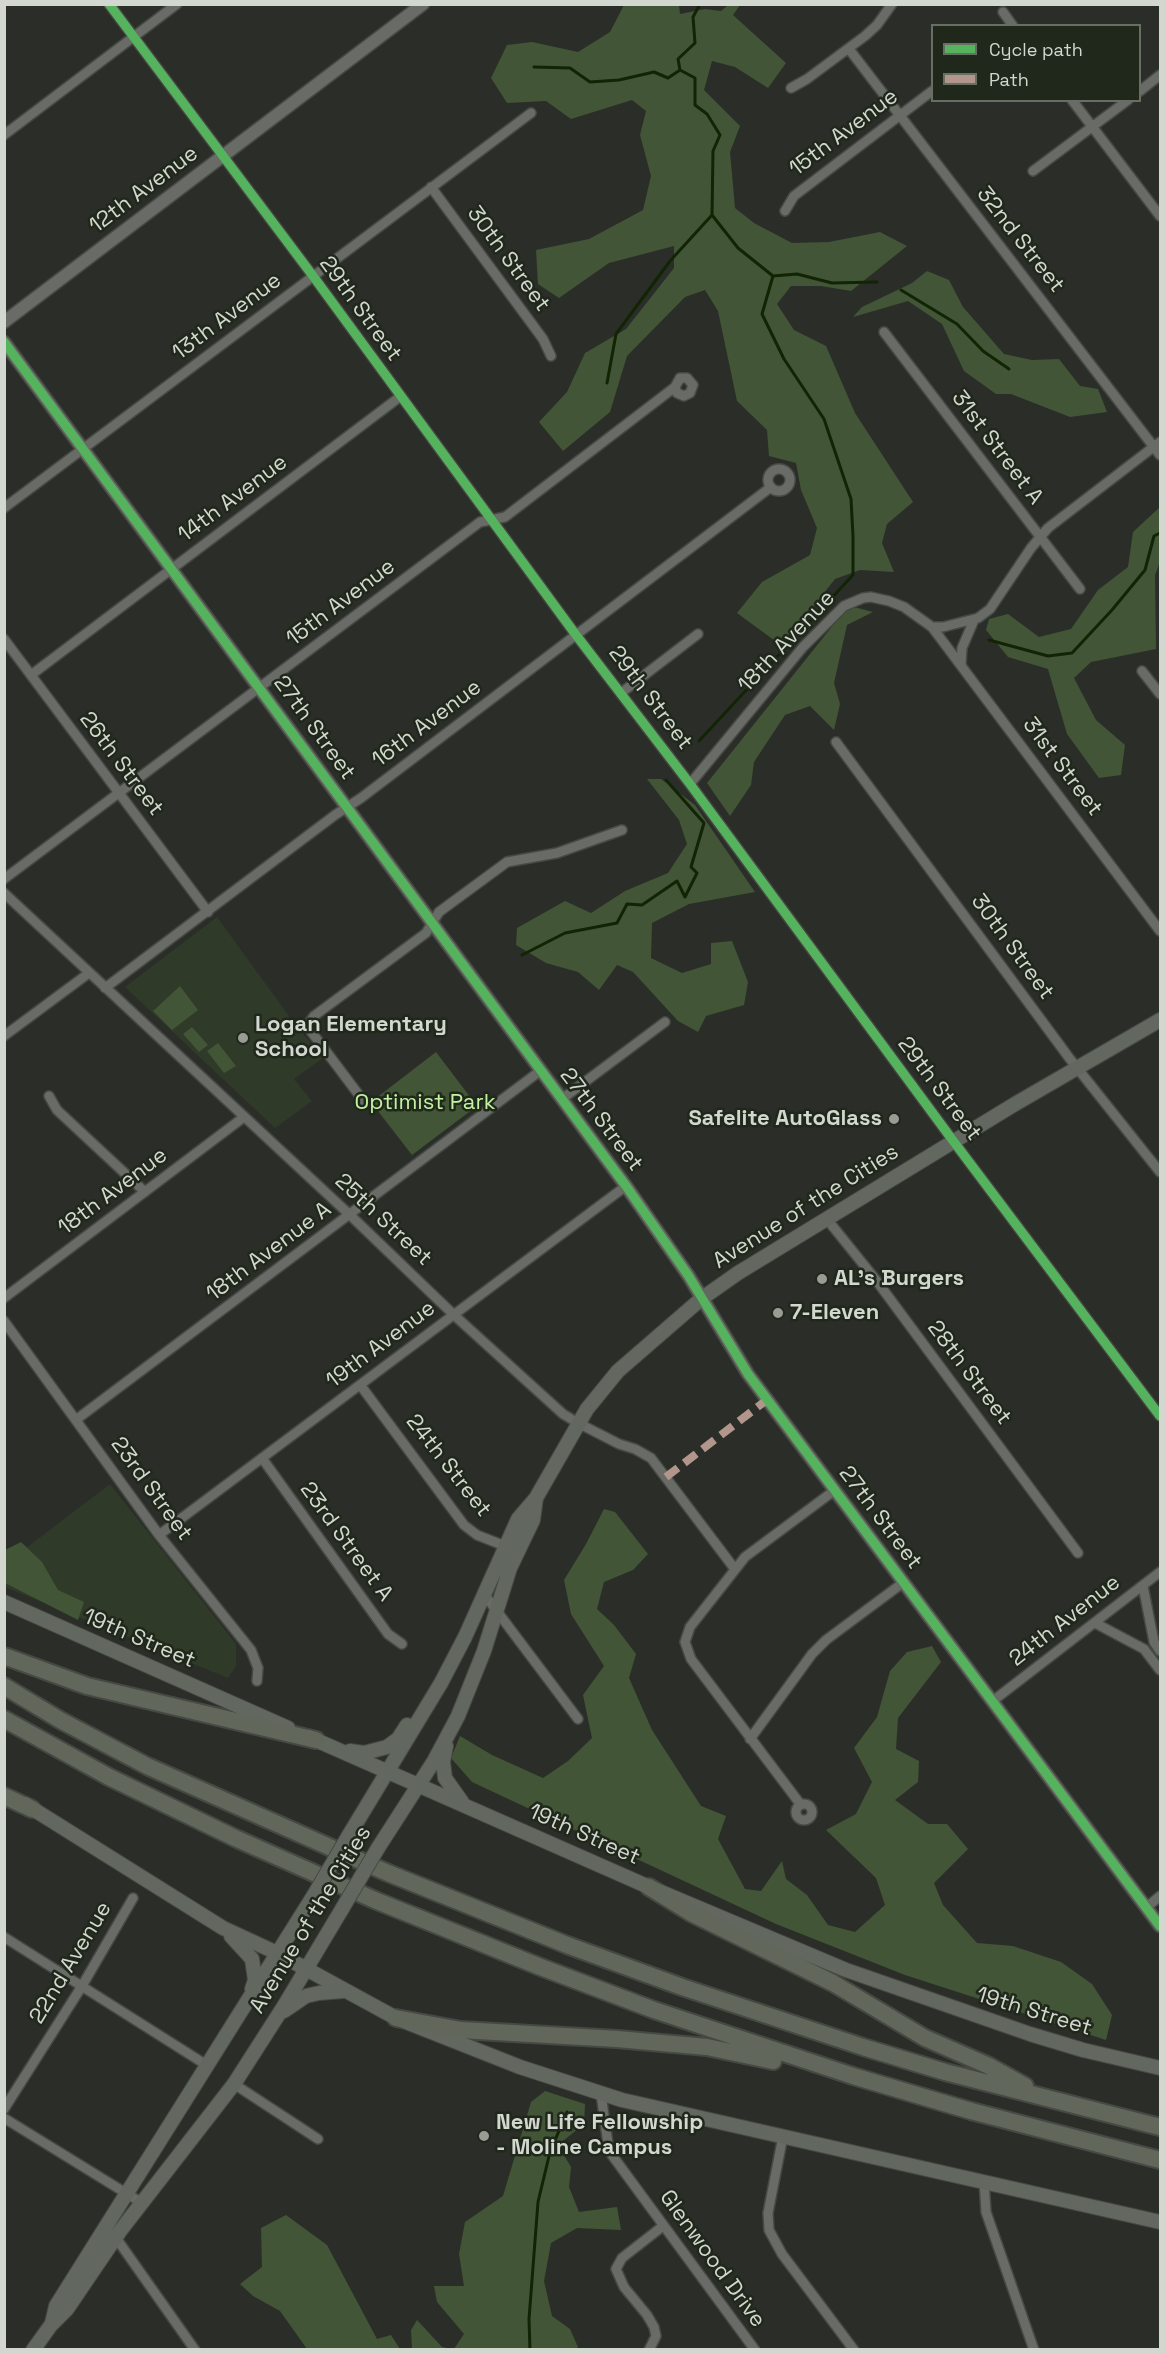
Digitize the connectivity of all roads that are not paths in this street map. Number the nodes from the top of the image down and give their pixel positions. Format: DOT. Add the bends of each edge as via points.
graph roads {
  1 [pos="108,4"];
  2 [pos="177,4"];
  3 [pos="423,4"];
  4 [pos="892,4"];
  5 [pos="1003,12"];
  6 [pos="1012,24"];
  7 [pos="134,38"];
  8 [pos="849,49"];
  9 [pos="1161,75"];
  10 [pos="791,88"];
  11 [pos="1141,90"];
  12 [pos="931,92"];
  13 [pos="1074,102"];
  14 [pos="1126,102"];
  15 [pos="531,113"];
  16 [pos="900,115"];
  17 [pos="1093,128"];
  18 [pos="4,135"];
  19 [pos="223,156"];
  20 [pos="1033,171"];
  21 [pos="431,187"];
  22 [pos="785,212"];
  23 [pos="1161,216"];
  24 [pos="313,276"];
  25 [pos="4,322"];
  26 [pos="884,332"];
  27 [pos="4,342"];
  28 [pos="551,356"];
  29 [pos="675,387"];
  30 [pos="401,396"];
  31 [pos="1157,444"];
  32 [pos="85,449"];
  33 [pos="1161,455"];
  34 [pos="771,487"];
  35 [pos="4,508"];
  36 [pos="491,519"];
  37 [pos="1040,536"];
  38 [pos="173,569"];
  39 [pos="1080,589"];
  40 [pos="974,620"];
  41 [pos="932,627"];
  42 [pos="698,634"];
  43 [pos="576,635"];
  44 [pos="4,639"];
  45 [pos="961,664"];
  46 [pos="1142,671"];
  47 [pos="31,675"];
  48 [pos="261,688"];
  49 [pos="621,693"];
  50 [pos="1161,694"];
  51 [pos="836,742"];
  52 [pos="690,784"];
  53 [pos="118,793"];
  54 [pos="348,807"];
  55 [pos="622,830"];
  56 [pos="4,879"];
  57 [pos="4,893"];
  58 [pos="208,912"];
  59 [pos="432,923"];
  60 [pos="1161,931"];
  61 [pos="89,973"];
  62 [pos="105,988"];
  63 [pos="1161,1020"];
  64 [pos="665,1022"];
  65 [pos="4,1036"];
  66 [pos="1078,1068"];
  67 [pos="540,1071"];
  68 [pos="49,1096"];
  69 [pos="562,1099"];
  70 [pos="365,1103"];
  71 [pos="244,1117"];
  72 [pos="954,1142"];
  73 [pos="1161,1172"];
  74 [pos="626,1186"];
  75 [pos="145,1192"];
  76 [pos="350,1215"];
  77 [pos="826,1218"];
  78 [pos="4,1298"];
  79 [pos="701,1299"];
  80 [pos="454,1315"];
  81 [pos="4,1321"];
  82 [pos="361,1386"];
  83 [pos="1161,1416"];
  84 [pos="77,1419"];
  85 [pos="578,1424"];
  86 [pos="262,1458"];
  87 [pos="835,1490"];
  88 [pos="159,1535"];
  89 [pos="512,1548"];
  90 [pos="1078,1552"];
  91 [pos="734,1568"];
  92 [pos="1161,1572"];
  93 [pos="904,1582"];
  94 [pos="1143,1586"];
  95 [pos="484,1594"];
  96 [pos="4,1602"];
  97 [pos="496,1610"];
  98 [pos="1095,1623"];
  99 [pos="402,1644"];
  100 [pos="1161,1651"];
  101 [pos="4,1656"];
  102 [pos="1161,1670"];
  103 [pos="257,1681"];
  104 [pos="4,1686"];
  105 [pos="994,1700"];
  106 [pos="4,1719"];
  107 [pos="578,1719"];
  108 [pos="451,1729"];
  109 [pos="750,1739"];
  110 [pos="324,1744"];
  111 [pos="388,1772"];
  112 [pos="418,1785"];
  113 [pos="4,1789"];
  114 [pos="4,1796"];
  115 [pos="463,1804"];
  116 [pos="801,1805"];
  117 [pos="32,1809"];
  118 [pos="650,1887"];
  119 [pos="1161,1896"];
  120 [pos="133,1898"];
  121 [pos="1155,1915"];
  122 [pos="223,1928"];
  123 [pos="4,1936"];
  124 [pos="277,1953"];
  125 [pos="306,1969"];
  126 [pos="82,1986"];
  127 [pos="345,1991"];
  128 [pos="248,2002"];
  129 [pos="278,2016"];
  130 [pos="396,2018"];
  131 [pos="208,2066"];
  132 [pos="1161,2068"];
  133 [pos="870,2081"];
  134 [pos="234,2084"];
  135 [pos="600,2094"];
  136 [pos="1047,2098"];
  137 [pos="4,2109"];
  138 [pos="4,2118"];
  139 [pos="1161,2127"];
  140 [pos="783,2136"];
  141 [pos="318,2139"];
  142 [pos="1161,2160"];
  143 [pos="984,2181"];
  144 [pos="128,2194"];
  145 [pos="142,2203"];
  146 [pos="1161,2222"];
  147 [pos="663,2226"];
  148 [pos="112,2232"];
  149 [pos="33,2349"];
  150 [pos="195,2349"];
  151 [pos="649,2349"];
  152 [pos="755,2349"];
  153 [pos="854,2349"];
  154 [pos="1034,2349"];
  1 -- 7 [label="street, 29th Street"];
  2 -- 7 [label="street"];
  3 -- 19 [label="street, 12th Avenue"];
  4 -- 8 [label="street" via="877,25"];
  5 -- 6 [label="street"];
  7 -- 18 [label="street"];
  7 -- 19 [label="street, 29th Street"];
  8 -- 10 [label="street"];
  8 -- 16 [label="street, 32nd Street"];
  9 -- 11 [label="street"];
  12 -- 16 [label="street, 15th Avenue"];
  13 -- 17 [label="street"];
  14 -- 17 [label="street"];
  15 -- 21 [label="street, 13th Avenue"];
  16 -- 22 [label="street, 15th Avenue" via="794,196"];
  16 -- 31 [label="street, 32nd Street"];
  17 -- 20 [label="street"];
  17 -- 23 [label="street"];
  19 -- 24 [label="street, 29th Street"];
  19 -- 25 [label="street, 12th Avenue"];
  21 -- 24 [label="street, 13th Avenue"];
  21 -- 28 [label="street, 30th Street" via="543,339"];
  24 -- 30 [label="street, 29th Street"];
  24 -- 32 [label="street, 13th Avenue"];
  26 -- 37 [label="street, 31st Street A"];
  27 -- 32 [label="street, 27th Street"];
  29 -- 36 [label="street, 15th Avenue" via="505,517"];
  30 -- 36 [label="street, 29th Street"];
  30 -- 38 [label="street, 14th Avenue"];
  31 -- 33 [label="street, 32nd Street"];
  31 -- 37 [label="street"];
  32 -- 35 [label="street, 13th Avenue"];
  32 -- 38 [label="street, 27th Street"];
  34 -- 43 [label="street, 16th Avenue"];
  36 -- 43 [label="street, 29th Street"];
  36 -- 48 [label="street, 15th Avenue" via="480,522"];
  37 -- 39 [label="street, 31st Street A"];
  37 -- 40 [label="street" via="990,609"];
  38 -- 47 [label="street, 14th Avenue"];
  38 -- 48 [label="street, 27th Street"];
  40 -- 41 [label="street"];
  40 -- 45 [label="street" via="962,648"];
  41 -- 45 [label="street, 31st Street"];
  41 -- 52 [label="street, 18th Avenue" via="889,601 871,597 844,606 803,647"];
  42 -- 49 [label="street"];
  43 -- 49 [label="street, 29th Street"];
  43 -- 54 [label="street, 16th Avenue"];
  44 -- 47 [label="street, 26th Street"];
  45 -- 60 [label="street, 31st Street"];
  46 -- 50 [label="street"];
  47 -- 53 [label="street, 26th Street"];
  48 -- 53 [label="street, 15th Avenue"];
  48 -- 54 [label="street, 27th Street"];
  49 -- 52 [label="street, 29th Street"];
  51 -- 66 [label="street, 30th Street"];
  52 -- 72 [label="street, 29th Street"];
  53 -- 56 [label="street, 15th Avenue"];
  53 -- 58 [label="street, 26th Street"];
  54 -- 58 [label="street, 16th Avenue"];
  54 -- 59 [label="street, 27th Street"];
  55 -- 59 [label="street" via="557,854 507,862 439,912"];
  57 -- 61 [label="street, 25th Street"];
  58 -- 62 [label="street, 16th Avenue"];
  59 -- 67 [label="street, 27th Street"];
  59 -- 70 [label="street" via="426,933 309,1023 310,1030"];
  61 -- 62 [label="street, 25th Street"];
  61 -- 65 [label="street"];
  62 -- 71 [label="street, 25th Street"];
  63 -- 66 [label="main road, Avenue of the Cities"];
  64 -- 69 [label="street"];
  66 -- 72 [label="main road, Avenue of the Cities"];
  66 -- 73 [label="street, 30th Street"];
  67 -- 69 [label="street, 27th Street"];
  67 -- 76 [label="street, 18th Avenue A"];
  68 -- 75 [label="street" via="57,1110"];
  69 -- 74 [label="street, 27th Street"];
  71 -- 75 [label="street, 18th Avenue"];
  71 -- 76 [label="street, 25th Street"];
  72 -- 77 [label="main road, Avenue of the Cities"];
  72 -- 83 [label="street, 29th Street"];
  74 -- 79 [label="street, 27th Street"];
  74 -- 80 [label="street, 19th Avenue"];
  75 -- 78 [label="street, 18th Avenue"];
  76 -- 80 [label="street, 25th Street"];
  76 -- 84 [label="street, 18th Avenue A"];
  77 -- 79 [label="main road, Avenue of the Cities"];
  77 -- 90 [label="street, 28th Street"];
  79 -- 85 [label="main road, Avenue of the Cities" via="618,1371"];
  79 -- 87 [label="street, 27th Street" via="748,1374"];
  80 -- 82 [label="street, 19th Avenue"];
  80 -- 85 [label="street, 25th Street"];
  81 -- 84 [label="street, 23rd Street"];
  82 -- 86 [label="street, 19th Avenue"];
  82 -- 89 [label="street, 24th Street" via="464,1526"];
  84 -- 88 [label="street, 23rd Street"];
  85 -- 89 [label="main road, Avenue of the Cities" via="536,1498 533,1520"];
  85 -- 91 [label="street, 25th Street" via="651,1458"];
  86 -- 88 [label="street, 19th Avenue"];
  86 -- 99 [label="street, 23rd Street A" via="388,1634"];
  87 -- 91 [label="street"];
  87 -- 93 [label="street, 27th Street"];
  88 -- 103 [label="street, 23rd Street" via="251,1650 258,1668"];
  89 -- 95 [label="main road, Avenue of the Cities"];
  89 -- 97 [label="main road, Avenue of the Cities"];
  91 -- 109 [label="street" via="690,1627 685,1642 691,1659"];
  92 -- 94 [label="street, 24th Avenue"];
  93 -- 105 [label="street, 27th Street"];
  93 -- 109 [label="street" via="812,1654"];
  94 -- 98 [label="street, 24th Avenue"];
  94 -- 100 [label="street" via="1154,1642"];
  95 -- 97 [label="street"];
  95 -- 110 [label="main road" via="398,1739 387,1747 364,1753"];
  95 -- 111 [label="main road, Avenue of the Cities" via="441,1683"];
  96 -- 110 [label="main road, 19th Street"];
  97 -- 107 [label="street"];
  97 -- 108 [label="main road, Avenue of the Cities" via="475,1677"];
  98 -- 102 [label="street" via="1144,1649"];
  98 -- 105 [label="street, 24th Avenue"];
  101 -- 110 [label="highway" via="87,1686"];
  104 -- 136 [label="highway" via="147,1766 502,1919 796,2026 945,2072"];
  105 -- 121 [label="street, 27th Street"];
  106 -- 133 [label="highway" via="156,1801 377,1901 654,2010"];
  108 -- 112 [label="main road, Avenue of the Cities"];
  108 -- 115 [label="main road" via="444,1753 445,1774"];
  109 -- 116 [label="street"];
  110 -- 111 [label="main road, 19th Street"];
  111 -- 112 [label="main road, 19th Street"];
  111 -- 124 [label="main road, Avenue of the Cities, bridge"];
  112 -- 115 [label="main road, 19th Street"];
  112 -- 125 [label="main road, Avenue of the Cities, bridge"];
  113 -- 117 [label="main road"];
  114 -- 117 [label="highway"];
  115 -- 118 [label="main road, 19th Street"];
  117 -- 122 [label="main road"];
  118 -- 132 [label="main road, 19th Street" via="916,1996 1065,2045"];
  118 -- 136 [label="highway" via="691,1913 833,1983 925,2038 989,2066"];
  119 -- 121 [label="street"];
  120 -- 126 [label="street, 22nd Avenue"];
  122 -- 124 [label="main road"];
  122 -- 128 [label="main road" via="252,1959 255,1980"];
  123 -- 126 [label="street"];
  124 -- 125 [label="main road"];
  124 -- 128 [label="main road, Avenue of the Cities"];
  125 -- 127 [label="main road"];
  125 -- 129 [label="main road, Avenue of the Cities"];
  126 -- 131 [label="street"];
  126 -- 137 [label="street, 22nd Avenue"];
  127 -- 129 [label="main road" via="306,1996"];
  127 -- 130 [label="main road"];
  128 -- 131 [label="main road, Avenue of the Cities"];
  129 -- 134 [label="main road, Avenue of the Cities"];
  130 -- 133 [label="highway" via="461,2030 707,2047"];
  130 -- 135 [label="main road"];
  131 -- 144 [label="main road, Avenue of the Cities"];
  133 -- 142 [label="highway"];
  134 -- 141 [label="street"];
  134 -- 145 [label="main road, Avenue of the Cities"];
  135 -- 140 [label="main road"];
  135 -- 147 [label="street, Glenwood Drive" via="609,2151"];
  136 -- 139 [label="highway"];
  138 -- 144 [label="street"];
  140 -- 143 [label="main road"];
  140 -- 153 [label="street" via="768,2213 769,2230 782,2254"];
  143 -- 146 [label="main road"];
  143 -- 154 [label="street" via="986,2212"];
  144 -- 145 [label="street"];
  144 -- 148 [label="main road, Avenue of the Cities"];
  145 -- 148 [label="main road, Avenue of the Cities"];
  147 -- 151 [label="street" via="622,2258 616,2269 624,2287 654,2327 656,2336"];
  147 -- 152 [label="street, Glenwood Drive"];
  148 -- 149 [label="main road, Avenue of the Cities" via="67,2309"];
  148 -- 150 [label="street"];
}
